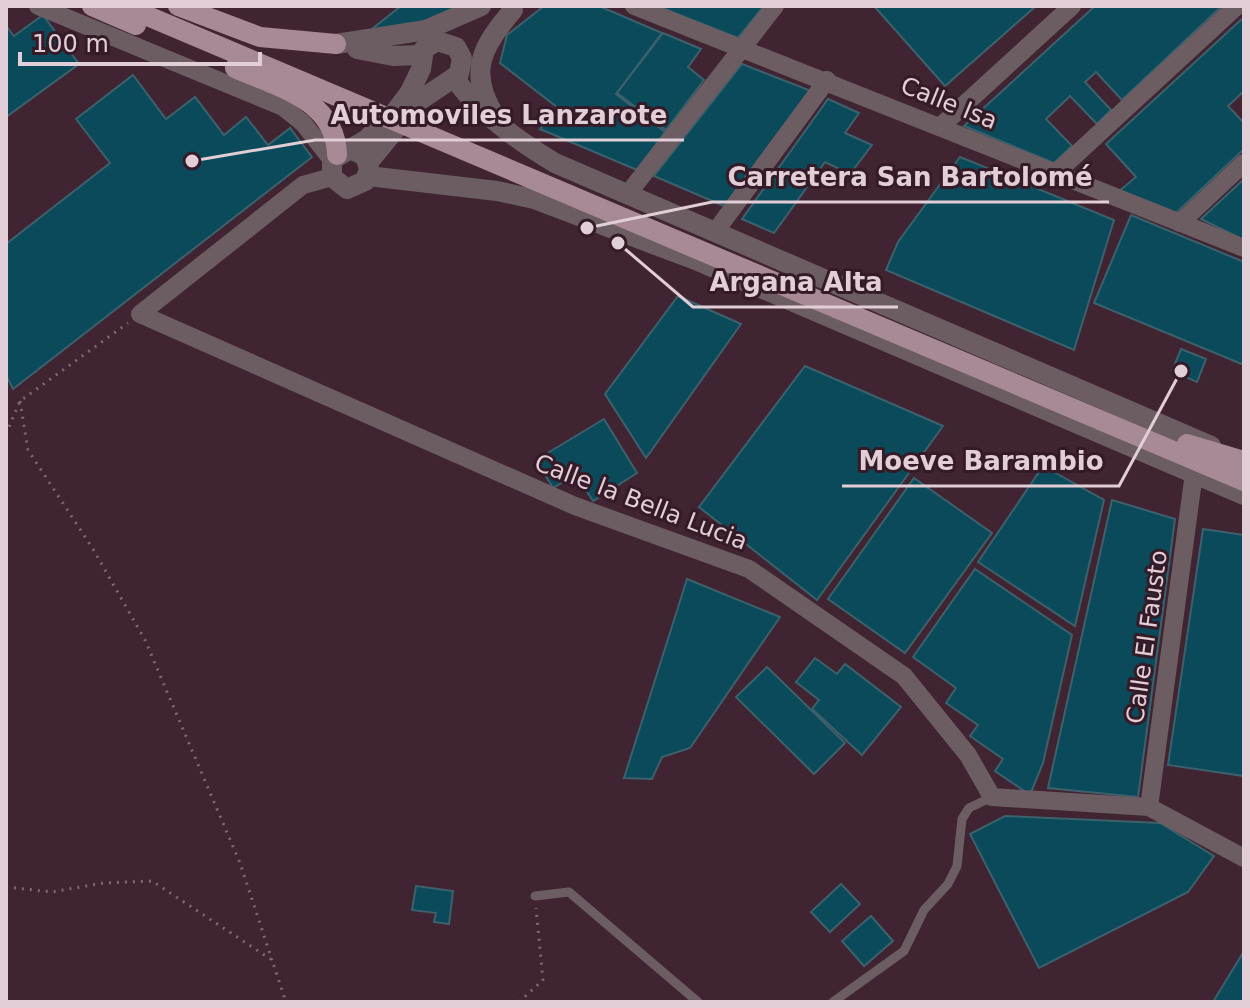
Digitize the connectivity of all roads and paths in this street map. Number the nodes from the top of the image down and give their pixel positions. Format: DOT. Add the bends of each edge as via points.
graph roads {
  1 [pos="38,6"];
  2 [pos="92,6"];
  3 [pos="124,6"];
  4 [pos="146,6"];
  5 [pos="178,6"];
  6 [pos="481,6"];
  7 [pos="492,6"];
  8 [pos="634,6"];
  9 [pos="775,6"];
  10 [pos="1072,6"];
  11 [pos="1237,6"];
  12 [pos="515,8"];
  13 [pos="444,41"];
  14 [pos="336,44"];
  15 [pos="741,48"];
  16 [pos="462,58"];
  17 [pos="421,62"];
  18 [pos="827,80"];
  19 [pos="450,81"];
  20 [pos="500,124"];
  21 [pos="941,126"];
  22 [pos="348,163"];
  23 [pos="1244,163"];
  24 [pos="1056,173"];
  25 [pos="627,195"];
  26 [pos="1180,223"];
  27 [pos="715,232"];
  28 [pos="1244,248"];
  29 [pos="140,314"];
  30 [pos="20,401"];
  31 [pos="1149,431"];
  32 [pos="6,434"];
  33 [pos="1244,461"];
  34 [pos="1244,471"];
  35 [pos="1194,473"];
  36 [pos="1244,481"];
  37 [pos="1244,495"];
  38 [pos="992,797"];
  39 [pos="1149,807"];
  40 [pos="1244,858"];
  41 [pos="6,887"];
  42 [pos="535,896"];
  43 [pos="272,960"];
  44 [pos="286,1002"];
  45 [pos="519,1002"];
  46 [pos="698,1002"];
  47 [pos="833,1002"];
  1 -- 22 [label="street" via="283,107"];
  2 -- 22 [label="main road" via="307,100 323,111"];
  3 -- 36 [label="main road"];
  4 -- 31 [label="main road"];
  5 -- 14 [label="main road" via="260,37"];
  6 -- 14 [label="street" via="426,30"];
  7 -- 13 [label="street"];
  8 -- 15 [label="street, Calle Isa"];
  9 -- 15 [label="street"];
  10 -- 21 [label="street"];
  11 -- 24 [label="street"];
  12 -- 16 [label="street" via="475,38"];
  12 -- 20 [label="street" via="486,41 479,67"];
  13 -- 16 [label="street"];
  13 -- 17 [label="street" via="430,44"];
  14 -- 17 [label="street"];
  15 -- 18 [label="street, Calle Isa"];
  15 -- 25 [label="street"];
  16 -- 19 [label="street" via="462,69"];
  17 -- 19 [label="street" via="430,81"];
  17 -- 22 [label="street" via="395,112"];
  18 -- 21 [label="street, Calle Isa"];
  18 -- 27 [label="street"];
  19 -- 20 [label="street"];
  19 -- 22 [label="street"];
  20 -- 25 [label="street" via="555,163"];
  21 -- 24 [label="street, Calle Isa"];
  22 -- 29 [label="street" via="303,185"];
  22 -- 35 [label="street" via="534,199 698,261"];
  23 -- 26 [label="street"];
  24 -- 26 [label="street, Calle Isa"];
  25 -- 27 [label="street"];
  26 -- 28 [label="street, Calle Isa"];
  27 -- 33 [label="street"];
  29 -- 30 [label="path"];
  29 -- 38 [label="street, Calle la Bella Lucia" via="575,506 749,569 904,676 968,755"];
  30 -- 32 [label="path"];
  30 -- 43 [label="path" via="28,450 145,640 240,863"];
  31 -- 33 [label="main road"];
  31 -- 34 [label="main road"];
  35 -- 37 [label="street"];
  35 -- 39 [label="street, Calle El Fausto"];
  38 -- 39 [label="street"];
  38 -- 47 [label="lane" via="969,808 962,819 957,866 924,910 904,951"];
  39 -- 40 [label="street"];
  41 -- 43 [label="path" via="52,892 152,881"];
  42 -- 45 [label="path" via="543,980"];
  42 -- 46 [label="lane" via="569,892"];
  43 -- 44 [label="path"];
}
